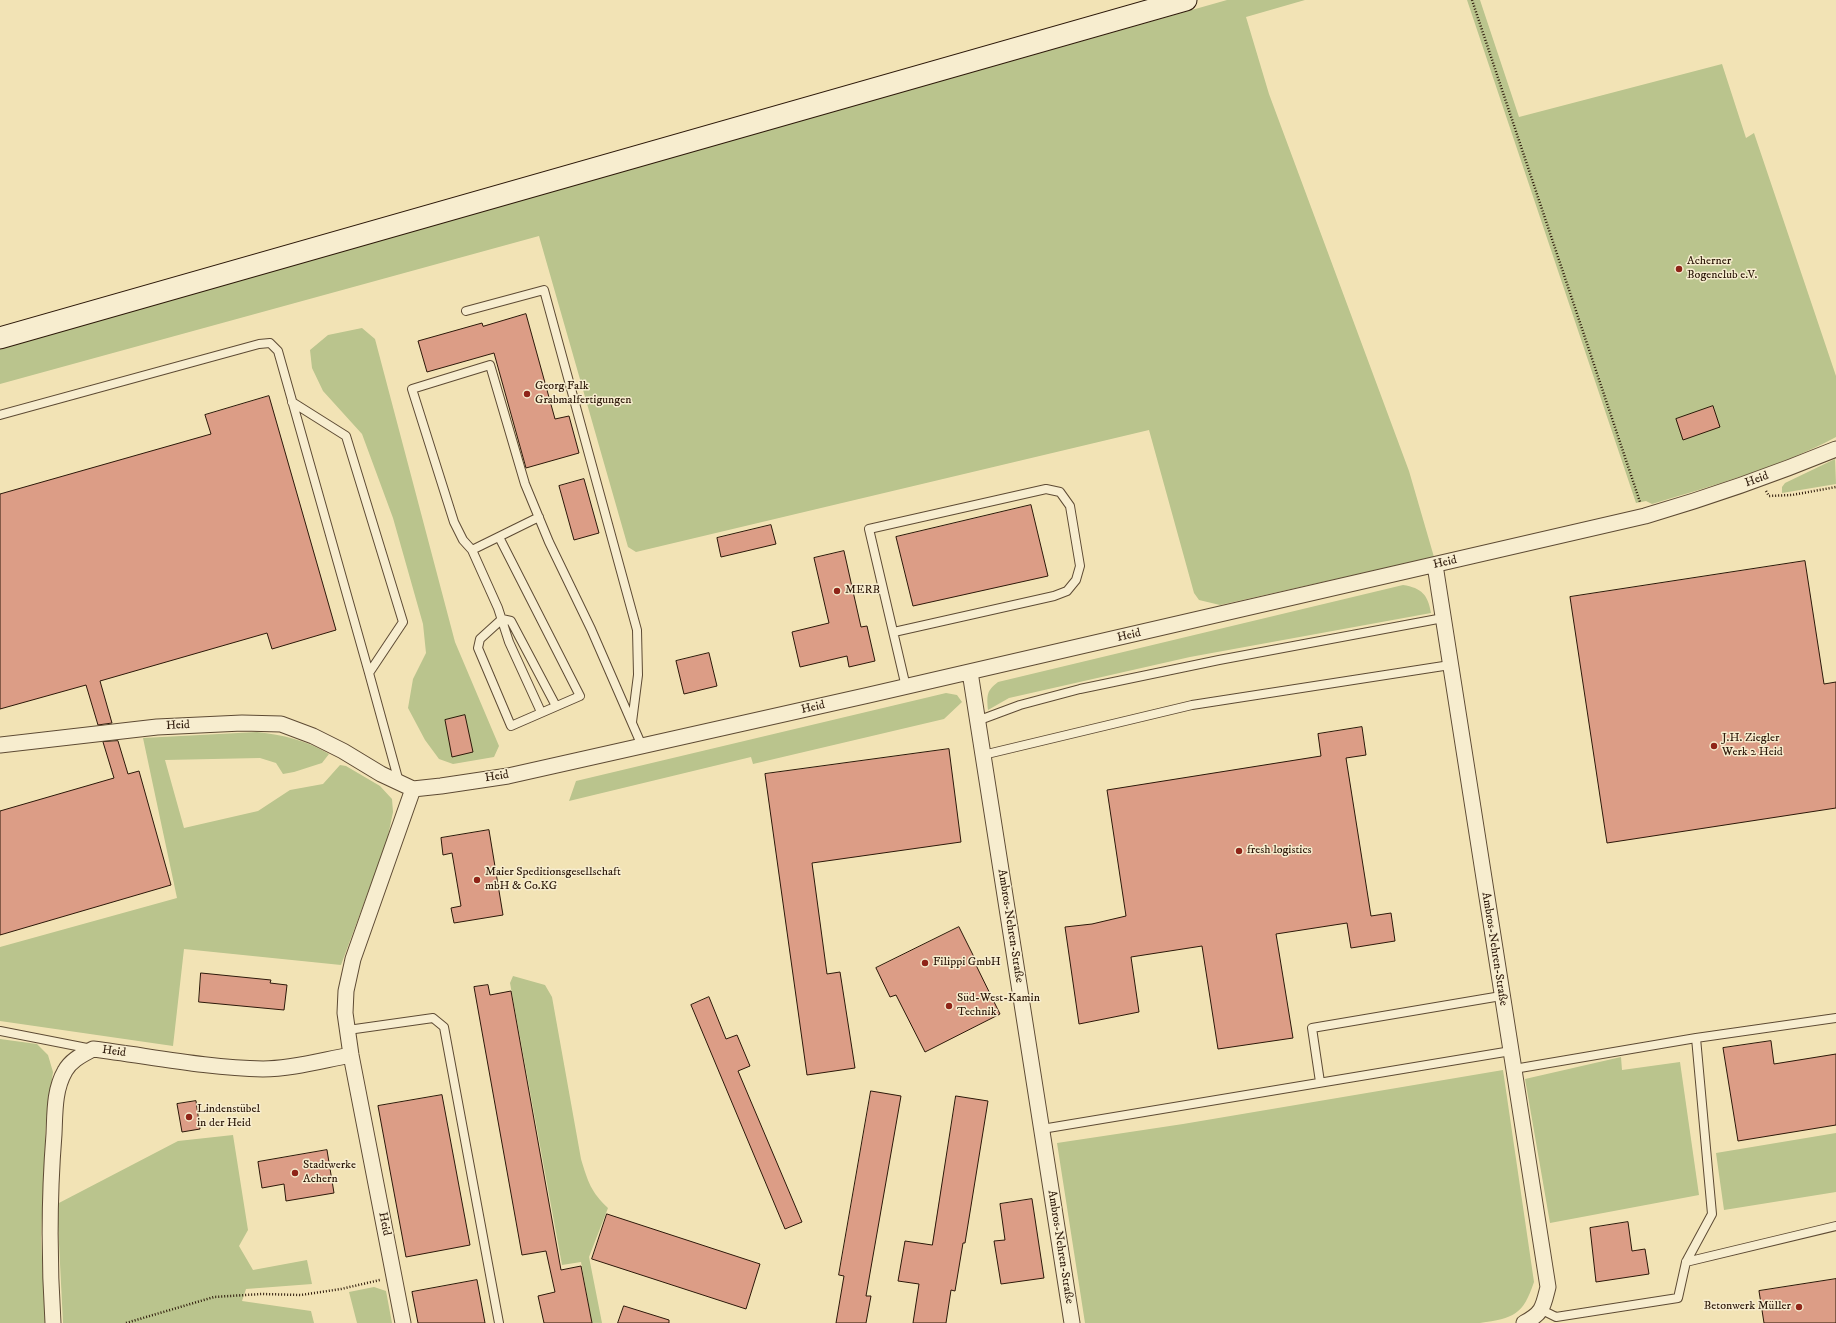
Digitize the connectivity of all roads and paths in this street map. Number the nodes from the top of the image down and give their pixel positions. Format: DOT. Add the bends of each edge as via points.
graph roads {
  1 [pos="1186,0"];
  2 [pos="1472,0"];
  3 [pos="466,311"];
  4 [pos="0,338"];
  5 [pos="292,402"];
  6 [pos="0,415"];
  7 [pos="1836,449"];
  8 [pos="1760,479"];
  9 [pos="1836,487"];
  10 [pos="1645,516"];
  11 [pos="539,517"];
  12 [pos="499,537"];
  13 [pos="472,550"];
  14 [pos="1435,565"];
  15 [pos="1443,618"];
  16 [pos="502,619"];
  17 [pos="894,632"];
  18 [pos="1450,665"];
  19 [pos="970,672"];
  20 [pos="369,673"];
  21 [pos="906,687"];
  22 [pos="556,706"];
  23 [pos="541,712"];
  24 [pos="977,721"];
  25 [pos="632,723"];
  26 [pos="0,745"];
  27 [pos="642,746"];
  28 [pos="983,755"];
  29 [pos="399,782"];
  30 [pos="413,789"];
  31 [pos="1502,996"];
  32 [pos="1836,1018"];
  33 [pos="348,1030"];
  34 [pos="0,1031"];
  35 [pos="1696,1038"];
  36 [pos="93,1049"];
  37 [pos="1511,1052"];
  38 [pos="351,1055"];
  39 [pos="1514,1069"];
  40 [pos="1320,1082"];
  41 [pos="1042,1129"];
  42 [pos="1836,1226"];
  43 [pos="1686,1262"];
  44 [pos="394,1277"];
  45 [pos="1542,1310"];
  46 [pos="53,1323"];
  47 [pos="126,1323"];
  48 [pos="403,1323"];
  49 [pos="499,1323"];
  50 [pos="1072,1323"];
  51 [pos="1524,1323"];
  1 -- 4 [label="main road"];
  2 -- 10 [label="path"];
  3 -- 25 [label="lane" via="544,290 637,630 638,675"];
  5 -- 6 [label="lane" via="278,351 270,343"];
  5 -- 20 [label="lane"];
  5 -- 20 [label="lane" via="346,436 403,622"];
  7 -- 8 [label="street, Heid"];
  8 -- 9 [label="path" via="1769,496 1792,495"];
  8 -- 10 [label="street, Heid" via="1711,497"];
  10 -- 14 [label="street, Heid"];
  11 -- 12 [label="lane"];
  11 -- 13 [label="lane" via="525,484 490,365 412,389 454,522 463,540"];
  11 -- 25 [label="lane"];
  12 -- 13 [label="lane"];
  12 -- 22 [label="lane" via="580,696"];
  13 -- 16 [label="lane"];
  14 -- 15 [label="street, Ambros-Nehren-Straße"];
  14 -- 19 [label="street, Heid"];
  15 -- 18 [label="street, Ambros-Nehren-Straße"];
  15 -- 24 [label="lane" via="1219,660 1080,690 1020,705"];
  16 -- 22 [label="lane" via="511,621"];
  16 -- 23 [label="lane" via="509,642"];
  16 -- 23 [label="lane" via="480,639 478,648 511,726"];
  17 -- 17 [label="lane" via="869,529 1046,489 1060,492 1070,506 1080,566 1076,580 1067,591"];
  17 -- 21 [label="lane"];
  18 -- 28 [label="lane" via="1192,705"];
  18 -- 31 [label="street, Ambros-Nehren-Straße"];
  19 -- 21 [label="street, Heid"];
  19 -- 24 [label="street, Ambros-Nehren-Straße"];
  20 -- 29 [label="lane"];
  21 -- 27 [label="street, Heid"];
  22 -- 23 [label="lane"];
  24 -- 28 [label="street, Ambros-Nehren-Straße"];
  25 -- 27 [label="lane"];
  26 -- 29 [label="street, Heid" via="157,727 281,724 319,739"];
  27 -- 30 [label="street, Heid" via="508,776"];
  28 -- 41 [label="street, Ambros-Nehren-Straße"];
  29 -- 30 [label="street, Heid"];
  30 -- 33 [label="street, Heid" via="353,959 346,991 345,1013"];
  31 -- 37 [label="street, Ambros-Nehren-Straße"];
  31 -- 40 [label="lane" via="1312,1028"];
  32 -- 35 [label="lane"];
  33 -- 38 [label="street, Heid"];
  33 -- 49 [label="lane" via="433,1018 444,1027"];
  34 -- 36 [label="lane"];
  35 -- 39 [label="lane"];
  35 -- 43 [label="lane" via="1712,1214"];
  36 -- 38 [label="street, Heid" via="225,1067 265,1069"];
  36 -- 46 [label="street, Heid" via="78,1057 65,1071 56,1095 50,1176 49,1264"];
  37 -- 39 [label="street, Ambros-Nehren-Straße"];
  37 -- 40 [label="lane"];
  38 -- 44 [label="street, Heid"];
  39 -- 45 [label="street, Ambros-Nehren-Straße" via="1548,1288"];
  40 -- 41 [label="lane"];
  41 -- 50 [label="street, Ambros-Nehren-Straße"];
  42 -- 43 [label="lane"];
  43 -- 45 [label="lane" via="1678,1298 1556,1317"];
  44 -- 47 [label="path" via="301,1295 214,1297"];
  44 -- 48 [label="street, Heid"];
  45 -- 51 [label="street"];
}
